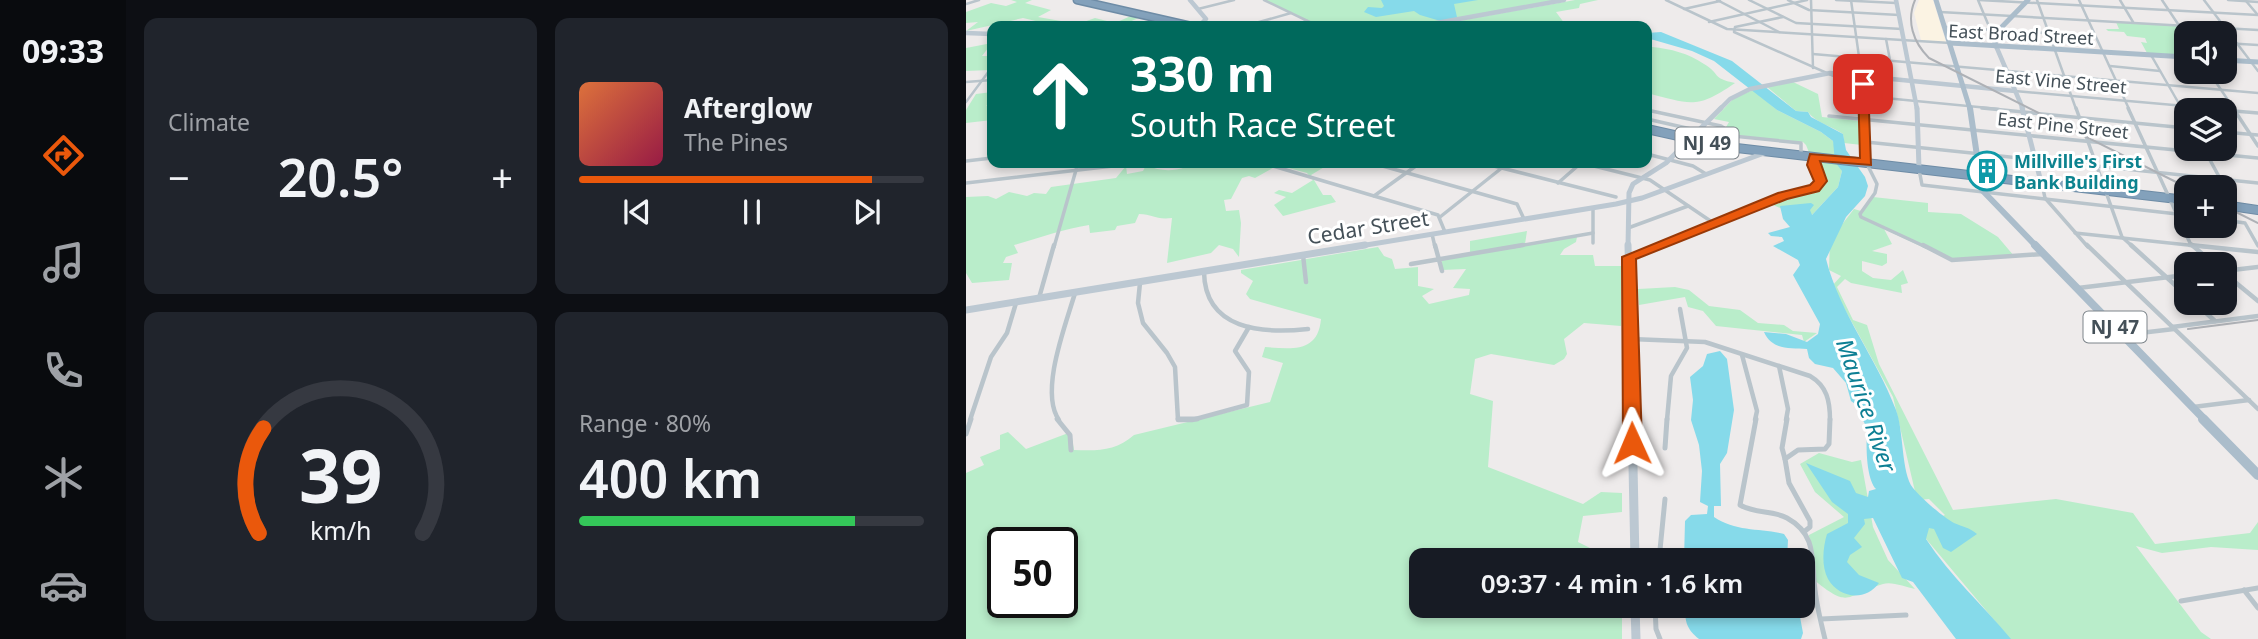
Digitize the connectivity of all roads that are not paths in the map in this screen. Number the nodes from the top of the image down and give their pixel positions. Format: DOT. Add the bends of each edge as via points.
graph roads {
  1 [pos="979,0"];
  2 [pos="1077,0"];
  3 [pos="1190,0"];
  4 [pos="1234,0"];
  5 [pos="1264,0"];
  6 [pos="1564,0"];
  7 [pos="1666,0"];
  8 [pos="1720,0"];
  9 [pos="1749,0"];
  10 [pos="1788,0"];
  11 [pos="1809,0"];
  12 [pos="1836,0"];
  13 [pos="1852,0"];
  14 [pos="1936,0"];
  15 [pos="1978,0"];
  16 [pos="2079,0"];
  17 [pos="2120,0"];
  18 [pos="2162,0"];
  19 [pos="2204,0"];
  20 [pos="2228,0"];
  21 [pos="2027,1"];
  22 [pos="2246,1"];
  23 [pos="1896,2"];
  24 [pos="2038,2"];
  25 [pos="2258,2"];
  26 [pos="1794,3"];
  27 [pos="966,4"];
  28 [pos="2081,6"];
  29 [pos="2125,8"];
  30 [pos="1198,9"];
  31 [pos="1683,9"];
  32 [pos="1767,9"];
  33 [pos="1811,10"];
  34 [pos="2168,10"];
  35 [pos="1853,12"];
  36 [pos="1940,12"];
  37 [pos="1290,13"];
  38 [pos="2213,13"];
  39 [pos="1744,14"];
  40 [pos="1983,14"];
  41 [pos="1899,15"];
  42 [pos="2258,15"];
  43 [pos="2013,16"];
  44 [pos="1783,17"];
  45 [pos="2043,18"];
  46 [pos="2088,20"];
  47 [pos="1169,21"];
  48 [pos="1204,21"];
  49 [pos="1262,21"];
  50 [pos="1308,21"];
  51 [pos="1444,21"];
  52 [pos="2175,21"];
  53 [pos="2219,21"];
  54 [pos="1709,22"];
  55 [pos="1760,22"];
  56 [pos="2133,23"];
  57 [pos="1812,24"];
  58 [pos="2174,25"];
  59 [pos="1854,26"];
  60 [pos="1945,27"];
  61 [pos="1732,29"];
  62 [pos="1902,29"];
  63 [pos="2237,29"];
  64 [pos="1990,30"];
  65 [pos="1999,30"];
  66 [pos="2258,30"];
  67 [pos="1780,32"];
  68 [pos="966,33"];
  69 [pos="2049,33"];
  70 [pos="987,34"];
  71 [pos="1812,34"];
  72 [pos="1993,36"];
  73 [pos="2095,36"];
  74 [pos="1856,37"];
  75 [pos="1886,39"];
  76 [pos="1904,40"];
  77 [pos="1950,43"];
  78 [pos="2237,44"];
  79 [pos="2237,45"];
  80 [pos="2258,45"];
  81 [pos="1996,46"];
  82 [pos="2055,50"];
  83 [pos="2103,52"];
  84 [pos="1813,54"];
  85 [pos="2151,55"];
  86 [pos="2174,56"];
  87 [pos="1859,57"];
  88 [pos="1890,60"];
  89 [pos="2237,60"];
  90 [pos="2250,61"];
  91 [pos="1909,62"];
  92 [pos="2258,62"];
  93 [pos="1957,66"];
  94 [pos="2109,66"];
  95 [pos="1813,68"];
  96 [pos="2007,71"];
  97 [pos="2160,71"];
  98 [pos="2258,71"];
  99 [pos="987,72"];
  100 [pos="1826,74"];
  101 [pos="1862,76"];
  102 [pos="2064,76"];
  103 [pos="987,80"];
  104 [pos="979,81"];
  105 [pos="1913,81"];
  106 [pos="2116,81"];
  107 [pos="966,82"];
  108 [pos="2217,84"];
  109 [pos="1963,85"];
  110 [pos="2168,85"];
  111 [pos="1863,89"];
  112 [pos="2221,90"];
  113 [pos="2015,91"];
  114 [pos="2258,93"];
  115 [pos="1864,96"];
  116 [pos="2071,96"];
  117 [pos="2175,98"];
  118 [pos="2226,98"];
  119 [pos="2125,101"];
  120 [pos="966,102"];
  121 [pos="1917,102"];
  122 [pos="2174,106"];
  123 [pos="1970,107"];
  124 [pos="1652,111"];
  125 [pos="2237,111"];
  126 [pos="2024,112"];
  127 [pos="2258,113"];
  128 [pos="2237,114"];
  129 [pos="1829,116"];
  130 [pos="2079,118"];
  131 [pos="1864,119"];
  132 [pos="1652,120"];
  133 [pos="1705,123"];
  134 [pos="2135,123"];
  135 [pos="1918,124"];
  136 [pos="2174,127"];
  137 [pos="1652,130"];
  138 [pos="1973,130"];
  139 [pos="1698,131"];
  140 [pos="2237,133"];
  141 [pos="2250,134"];
  142 [pos="1734,135"];
  143 [pos="2030,135"];
  144 [pos="2258,135"];
  145 [pos="1689,139"];
  146 [pos="2087,141"];
  147 [pos="1865,142"];
  148 [pos="2258,146"];
  149 [pos="2146,147"];
  150 [pos="1919,148"];
  151 [pos="2174,149"];
  152 [pos="1768,152"];
  153 [pos="1977,154"];
  154 [pos="1652,155"];
  155 [pos="2237,155"];
  156 [pos="1801,156"];
  157 [pos="1814,157"];
  158 [pos="2258,158"];
  159 [pos="987,159"];
  160 [pos="1669,160"];
  161 [pos="2036,160"];
  162 [pos="966,161"];
  163 [pos="1863,162"];
  164 [pos="2096,166"];
  165 [pos="1094,168"];
  166 [pos="1280,168"];
  167 [pos="1389,168"];
  168 [pos="1413,168"];
  169 [pos="1502,168"];
  170 [pos="1575,168"];
  171 [pos="1601,168"];
  172 [pos="1919,169"];
  173 [pos="1076,170"];
  174 [pos="1406,173"];
  175 [pos="2157,173"];
  176 [pos="1706,174"];
  177 [pos="1980,175"];
  178 [pos="2178,175"];
  179 [pos="1641,178"];
  180 [pos="2237,181"];
  181 [pos="2041,182"];
  182 [pos="966,183"];
  183 [pos="1558,183"];
  184 [pos="2258,183"];
  185 [pos="1665,189"];
  186 [pos="2104,189"];
  187 [pos="1472,191"];
  188 [pos="1984,192"];
  189 [pos="1374,196"];
  190 [pos="1616,197"];
  191 [pos="2169,197"];
  192 [pos="2174,198"];
  193 [pos="2046,199"];
  194 [pos="1628,201"];
  195 [pos="1689,205"];
  196 [pos="2111,207"];
  197 [pos="2237,207"];
  198 [pos="1593,208"];
  199 [pos="2174,209"];
  200 [pos="2258,210"];
  201 [pos="2174,214"];
  202 [pos="1440,217"];
  203 [pos="1524,219"];
  204 [pos="2237,222"];
  205 [pos="1715,224"];
  206 [pos="1628,229"];
  207 [pos="1445,232"];
  208 [pos="1593,233"];
  209 [pos="2074,233"];
  210 [pos="1432,234"];
  211 [pos="2122,238"];
  212 [pos="2188,238"];
  213 [pos="1593,243"];
  214 [pos="2191,245"];
  215 [pos="2258,246"];
  216 [pos="2199,252"];
  217 [pos="2258,252"];
  218 [pos="2044,254"];
  219 [pos="1304,255"];
  220 [pos="1629,257"];
  221 [pos="1440,260"];
  222 [pos="1411,264"];
  223 [pos="2258,267"];
  224 [pos="2237,270"];
  225 [pos="1204,271"];
  226 [pos="1442,271"];
  227 [pos="2174,277"];
  228 [pos="2167,278"];
  229 [pos="1140,282"];
  230 [pos="1306,282"];
  231 [pos="2126,282"];
  232 [pos="2237,283"];
  233 [pos="2174,284"];
  234 [pos="2077,288"];
  235 [pos="1075,292"];
  236 [pos="1039,298"];
  237 [pos="2258,301"];
  238 [pos="1016,302"];
  239 [pos="1680,309"];
  240 [pos="966,310"];
  241 [pos="2209,315"];
  242 [pos="2258,316"];
  243 [pos="2216,321"];
  244 [pos="1249,327"];
  245 [pos="2173,328"];
  246 [pos="1308,329"];
  247 [pos="2123,335"];
  248 [pos="1631,339"];
  249 [pos="1686,340"];
  250 [pos="1742,354"];
  251 [pos="1779,366"];
  252 [pos="2249,400"];
  253 [pos="2192,408"];
  254 [pos="2258,408"];
  255 [pos="966,434"];
  256 [pos="1665,448"];
  257 [pos="1071,450"];
  258 [pos="1786,459"];
  259 [pos="2258,475"];
  260 [pos="1665,499"];
  261 [pos="1805,531"];
  262 [pos="1635,548"];
  263 [pos="1660,548"];
  264 [pos="2258,588"];
  265 [pos="2244,590"];
  266 [pos="2181,601"];
  267 [pos="2258,608"];
  268 [pos="1906,615"];
  269 [pos="1636,618"];
  270 [pos="1657,618"];
  271 [pos="1821,619"];
  272 [pos="1636,639"];
  273 [pos="1660,639"];
  274 [pos="1825,639"];
  1 -- 27 [label="street"];
  2 -- 47 [label="highway"];
  3 -- 30 [label="main road"];
  4 -- 30 [label="street"];
  5 -- 37 [label="street"];
  6 -- 51 [label="main road"];
  7 -- 31 [label="street"];
  8 -- 31 [label="street"];
  8 -- 39 [label="street"];
  9 -- 32 [label="street"];
  10 -- 26 [label="street"];
  11 -- 26 [label="street"];
  11 -- 33 [label="street"];
  12 -- 13 [label="street"];
  13 -- 23 [label="street"];
  13 -- 35 [label="street"];
  14 -- 36 [label="main road"];
  15 -- 21 [label="street"];
  15 -- 40 [label="street"];
  16 -- 28 [label="street"];
  17 -- 29 [label="street"];
  18 -- 34 [label="street"];
  19 -- 38 [label="street"];
  20 -- 22 [label="street"];
  21 -- 24 [label="street"];
  21 -- 43 [label="main road"];
  22 -- 25 [label="street"];
  22 -- 42 [label="street"];
  23 -- 41 [label="main road"];
  24 -- 28 [label="street"];
  24 -- 45 [label="street"];
  26 -- 32 [label="street"];
  26 -- 33 [label="street"];
  28 -- 29 [label="street"];
  28 -- 46 [label="street"];
  29 -- 34 [label="street"];
  29 -- 56 [label="street"];
  30 -- 48 [label="main road"];
  31 -- 54 [label="street"];
  32 -- 39 [label="street"];
  32 -- 44 [label="street"];
  33 -- 35 [label="street"];
  33 -- 57 [label="street"];
  34 -- 38 [label="street"];
  34 -- 52 [label="street"];
  35 -- 41 [label="street"];
  35 -- 59 [label="street"];
  36 -- 40 [label="street"];
  36 -- 60 [label="main road"];
  37 -- 49 [label="street"];
  37 -- 50 [label="street"];
  38 -- 42 [label="street"];
  38 -- 53 [label="street"];
  39 -- 54 [label="street"];
  39 -- 55 [label="street"];
  40 -- 43 [label="street"];
  40 -- 64 [label="street"];
  41 -- 62 [label="main road"];
  43 -- 45 [label="street"];
  43 -- 65 [label="main road"];
  44 -- 55 [label="street"];
  44 -- 57 [label="street"];
  45 -- 46 [label="street"];
  45 -- 69 [label="street"];
  46 -- 56 [label="street"];
  46 -- 73 [label="street"];
  54 -- 61 [label="street"];
  55 -- 61 [label="street"];
  55 -- 67 [label="street"];
  56 -- 58 [label="street"];
  57 -- 59 [label="street"];
  57 -- 71 [label="street"];
  59 -- 62 [label="street"];
  59 -- 74 [label="street"];
  60 -- 64 [label="street"];
  60 -- 77 [label="main road"];
  61 -- 67 [label="street, East Broad Street"];
  61 -- 95 [label="street"];
  62 -- 76 [label="main road"];
  63 -- 66 [label="street"];
  64 -- 65 [label="street"];
  64 -- 72 [label="street"];
  65 -- 69 [label="street"];
  65 -- 72 [label="main road"];
  67 -- 71 [label="street, East Broad Street"];
  68 -- 70 [label="main road"];
  69 -- 73 [label="street"];
  69 -- 82 [label="street"];
  71 -- 74 [label="street, East Broad Street"];
  71 -- 84 [label="street"];
  72 -- 81 [label="main road"];
  73 -- 83 [label="street"];
  74 -- 75 [label="street, East Broad Street"];
  74 -- 87 [label="street"];
  75 -- 76 [label="street, East Broad Street"];
  75 -- 88 [label="street"];
  76 -- 77 [label="street, East Broad Street"];
  76 -- 91 [label="main road"];
  77 -- 81 [label="main road, East Broad Street"];
  77 -- 93 [label="main road"];
  78 -- 80 [label="street"];
  79 -- 90 [label="street"];
  81 -- 82 [label="main road, East Broad Street"];
  81 -- 96 [label="main road"];
  82 -- 83 [label="main road, East Broad Street"];
  82 -- 102 [label="street"];
  83 -- 85 [label="main road, East Broad Street"];
  83 -- 94 [label="street"];
  84 -- 87 [label="street"];
  84 -- 95 [label="street"];
  85 -- 86 [label="main road, East Broad Street"];
  85 -- 97 [label="street"];
  87 -- 88 [label="street"];
  87 -- 101 [label="street"];
  88 -- 91 [label="street"];
  89 -- 90 [label="main road"];
  90 -- 92 [label="main road"];
  90 -- 98 [label="street"];
  91 -- 93 [label="street"];
  91 -- 105 [label="main road"];
  93 -- 96 [label="street"];
  93 -- 109 [label="main road"];
  94 -- 97 [label="street"];
  94 -- 106 [label="street"];
  95 -- 100 [label="street"];
  96 -- 102 [label="street"];
  96 -- 113 [label="main road"];
  97 -- 110 [label="street"];
  99 -- 104 [label="street"];
  100 -- 101 [label="main road, East Vine Street"];
  100 -- 111 [label="street"];
  100 -- 133 [label="main road, East Vine Street" via="1750,89 1730,99"];
  101 -- 105 [label="main road, East Vine Street"];
  101 -- 111 [label="street"];
  102 -- 106 [label="street"];
  102 -- 116 [label="street"];
  103 -- 104 [label="street"];
  104 -- 107 [label="street"];
  104 -- 120 [label="street"];
  105 -- 109 [label="main road, East Vine Street"];
  105 -- 121 [label="main road"];
  106 -- 110 [label="street"];
  106 -- 119 [label="street"];
  108 -- 112 [label="street"];
  109 -- 113 [label="main road, East Vine Street"];
  109 -- 123 [label="main road"];
  110 -- 112 [label="street"];
  110 -- 117 [label="street"];
  111 -- 115 [label="street"];
  112 -- 114 [label="street"];
  112 -- 118 [label="street"];
  113 -- 116 [label="street, East Vine Street"];
  113 -- 126 [label="main road"];
  115 -- 121 [label="street"];
  115 -- 131 [label="street"];
  116 -- 119 [label="street, East Vine Street"];
  116 -- 130 [label="street"];
  119 -- 122 [label="street, East Vine Street"];
  119 -- 134 [label="street"];
  121 -- 123 [label="street"];
  121 -- 135 [label="main road"];
  123 -- 126 [label="street"];
  123 -- 138 [label="main road"];
  124 -- 133 [label="street"];
  125 -- 127 [label="street, East Vine Street"];
  126 -- 130 [label="street"];
  126 -- 143 [label="main road"];
  128 -- 141 [label="street"];
  129 -- 131 [label="street, East Pine Street"];
  130 -- 134 [label="street"];
  130 -- 146 [label="street"];
  131 -- 135 [label="street, East Pine Street"];
  131 -- 147 [label="street"];
  132 -- 139 [label="street"];
  133 -- 139 [label="main road, East Vine Street"];
  133 -- 142 [label="street"];
  134 -- 136 [label="street"];
  134 -- 149 [label="street"];
  135 -- 138 [label="street, East Pine Street"];
  135 -- 150 [label="main road"];
  137 -- 145 [label="highway, NJ 49"];
  138 -- 143 [label="street, East Pine Street"];
  138 -- 153 [label="main road"];
  139 -- 142 [label="street"];
  139 -- 145 [label="main road, East Vine Street"];
  140 -- 141 [label="street"];
  141 -- 144 [label="street"];
  141 -- 148 [label="street"];
  142 -- 156 [label="street" via="1802,143"];
  143 -- 146 [label="street, East Pine Street"];
  143 -- 161 [label="main road"];
  145 -- 152 [label="highway, NJ 49"];
  145 -- 160 [label="main road, East Vine Street"];
  146 -- 149 [label="street, East Pine Street"];
  146 -- 164 [label="street"];
  147 -- 150 [label="street"];
  147 -- 163 [label="street"];
  149 -- 151 [label="street, East Pine Street"];
  149 -- 175 [label="street"];
  150 -- 153 [label="street"];
  150 -- 172 [label="main road"];
  152 -- 156 [label="highway, NJ 49"];
  152 -- 176 [label="main road, Cedar Street"];
  153 -- 161 [label="street"];
  153 -- 177 [label="main road"];
  154 -- 160 [label="street"];
  155 -- 158 [label="street, East Pine Street"];
  156 -- 157 [label="highway, NJ 49"];
  157 -- 163 [label="highway, NJ 49"];
  157 -- 205 [label="street" via="1821,181 1815,188 1782,196"];
  159 -- 162 [label="street"];
  160 -- 176 [label="street"];
  160 -- 179 [label="main road, East Vine Street"];
  161 -- 164 [label="street"];
  161 -- 181 [label="main road"];
  163 -- 172 [label="highway, NJ 49"];
  163 -- 218 [label="street" via="1877,188 1860,214 1863,219 1952,260"];
  164 -- 175 [label="street"];
  164 -- 186 [label="street"];
  165 -- 173 [label="street"];
  166 -- 189 [label="street"];
  167 -- 174 [label="street"];
  168 -- 174 [label="street"];
  169 -- 183 [label="street"];
  169 -- 187 [label="street"];
  170 -- 183 [label="street"];
  171 -- 179 [label="street"];
  172 -- 177 [label="highway, NJ 49"];
  172 -- 188 [label="street" via="1922,185"];
  173 -- 182 [label="street"];
  173 -- 236 [label="street"];
  174 -- 187 [label="street"];
  174 -- 189 [label="street"];
  175 -- 178 [label="street"];
  175 -- 191 [label="street"];
  176 -- 185 [label="main road, Cedar Street"];
  177 -- 181 [label="highway, NJ 49"];
  177 -- 188 [label="main road"];
  179 -- 185 [label="street"];
  179 -- 194 [label="main road" via="1632,186"];
  180 -- 184 [label="street"];
  181 -- 186 [label="highway, NJ 49"];
  181 -- 193 [label="street"];
  183 -- 190 [label="street"];
  185 -- 194 [label="main road, Cedar Street"];
  185 -- 195 [label="street"];
  186 -- 191 [label="highway, NJ 49"];
  186 -- 196 [label="street"];
  187 -- 202 [label="street"];
  187 -- 203 [label="street" via="1517,204"];
  188 -- 193 [label="street"];
  188 -- 218 [label="main road, NJ 47"];
  189 -- 202 [label="street"];
  191 -- 192 [label="highway, NJ 49"];
  191 -- 199 [label="street"];
  193 -- 196 [label="street"];
  193 -- 209 [label="street"];
  194 -- 198 [label="main road, Cedar Street"];
  194 -- 206 [label="main road"];
  195 -- 205 [label="street"];
  195 -- 206 [label="street"];
  196 -- 201 [label="street"];
  196 -- 211 [label="street"];
  197 -- 200 [label="highway"];
  198 -- 203 [label="main road, Cedar Street"];
  198 -- 208 [label="street"];
  202 -- 207 [label="street"];
  203 -- 207 [label="main road, Cedar Street"];
  204 -- 215 [label="street" via="2245,223"];
  205 -- 220 [label="street"];
  206 -- 220 [label="main road"];
  207 -- 210 [label="main road, Cedar Street"];
  208 -- 213 [label="street"];
  208 -- 221 [label="street"];
  209 -- 211 [label="street"];
  209 -- 231 [label="street"];
  210 -- 219 [label="main road, Cedar Street"];
  210 -- 221 [label="street"];
  211 -- 214 [label="street"];
  211 -- 228 [label="street"];
  212 -- 214 [label="street"];
  214 -- 216 [label="street"];
  214 -- 217 [label="street"];
  218 -- 234 [label="main road, NJ 47"];
  219 -- 225 [label="main road, Cedar Street"];
  219 -- 230 [label="street"];
  220 -- 248 [label="main road"];
  221 -- 222 [label="street"];
  221 -- 226 [label="street"];
  223 -- 224 [label="street"];
  225 -- 229 [label="main road, Cedar Street"];
  225 -- 244 [label="street" via="1208,304 1221,316"];
  227 -- 228 [label="street"];
  228 -- 231 [label="street"];
  228 -- 233 [label="street"];
  229 -- 235 [label="main road, Cedar Street"];
  229 -- 244 [label="street" via="1140,316 1174,365 1178,419 1247,405 1248,372 1235,351"];
  231 -- 234 [label="street"];
  231 -- 245 [label="street"];
  232 -- 237 [label="street"];
  234 -- 247 [label="main road, NJ 47"];
  235 -- 236 [label="main road, Cedar Street"];
  235 -- 257 [label="street" via="1051,390 1054,412 1071,434"];
  236 -- 238 [label="main road, Cedar Street"];
  238 -- 240 [label="main road, Cedar Street"];
  238 -- 255 [label="street" via="1006,335 991,357"];
  239 -- 249 [label="street"];
  241 -- 243 [label="street"];
  242 -- 243 [label="street"];
  243 -- 245 [label="street"];
  244 -- 246 [label="street"];
  245 -- 247 [label="street"];
  245 -- 252 [label="street"];
  247 -- 253 [label="main road, NJ 47"];
  248 -- 249 [label="street"];
  248 -- 262 [label="main road"];
  249 -- 250 [label="street"];
  249 -- 256 [label="street" via="1686,352 1671,376"];
  250 -- 251 [label="street"];
  250 -- 261 [label="street" via="1757,411 1740,505 1783,516"];
  251 -- 258 [label="street" via="1788,409 1782,448"];
  251 -- 258 [label="street" via="1822,383 1831,410 1825,449 1798,450"];
  252 -- 253 [label="street"];
  252 -- 254 [label="street"];
  253 -- 259 [label="main road, NJ 47"];
  258 -- 261 [label="street" via="1785,472 1810,521"];
  260 -- 263 [label="street"];
  261 -- 271 [label="street" via="1815,552"];
  264 -- 265 [label="street"];
  265 -- 266 [label="street"];
  265 -- 267 [label="street"];
  268 -- 271 [label="street"];
  269 -- 272 [label="main road"];
  270 -- 273 [label="street"];
  271 -- 274 [label="street"];
}
